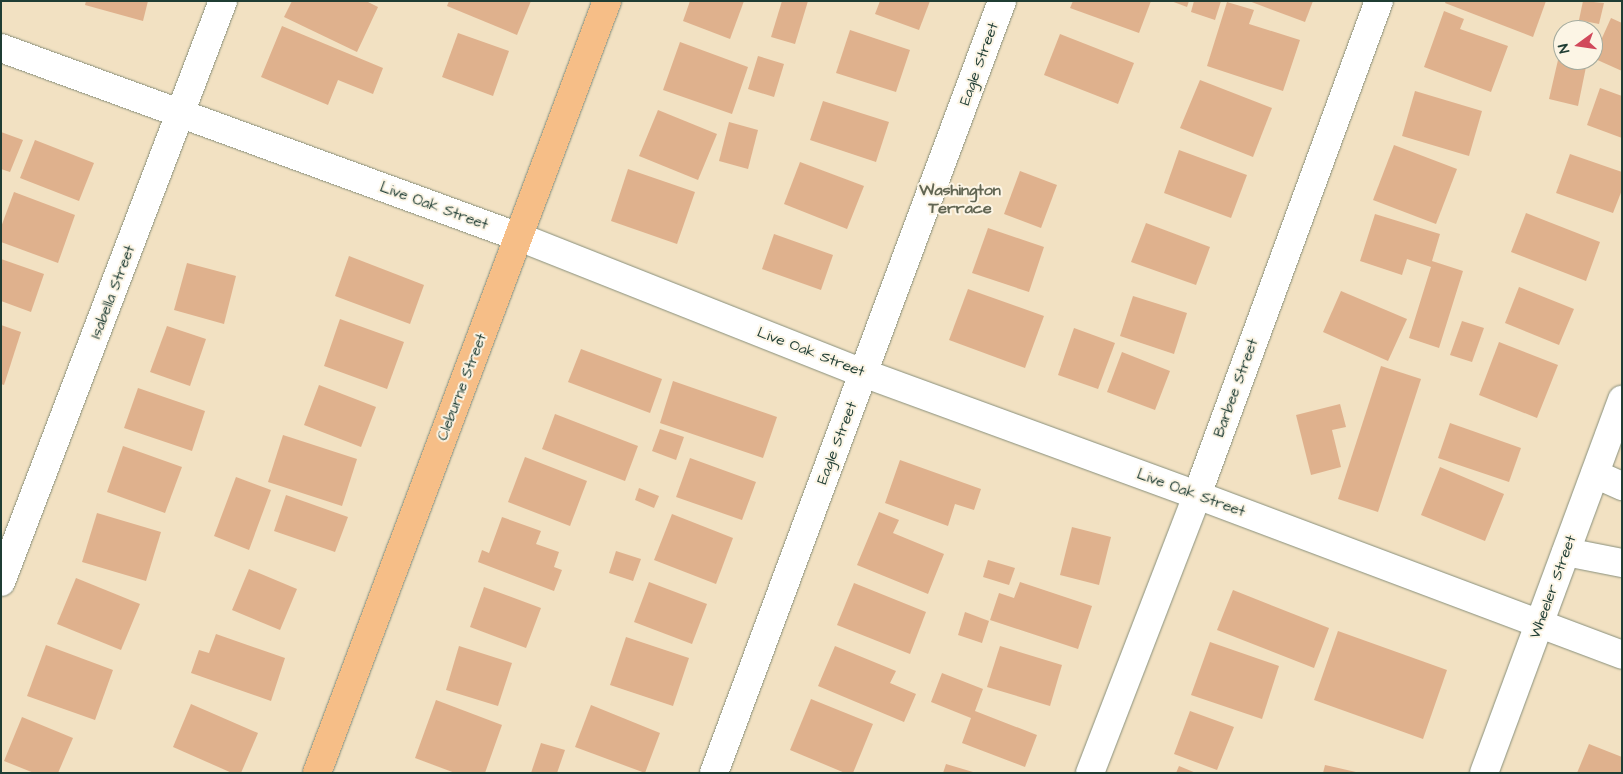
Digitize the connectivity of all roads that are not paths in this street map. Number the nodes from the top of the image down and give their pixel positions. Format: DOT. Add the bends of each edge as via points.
graph roads {
  1 [pos="223,1"];
  2 [pos="607,1"];
  3 [pos="1002,1"];
  4 [pos="1380,1"];
  5 [pos="1,48"];
  6 [pos="182,113"];
  7 [pos="519,237"];
  8 [pos="863,373"];
  9 [pos="1622,400"];
  10 [pos="1595,474"];
  11 [pos="1622,486"];
  12 [pos="1197,495"];
  13 [pos="1566,552"];
  14 [pos="1622,563"];
  15 [pos="1,582"];
  16 [pos="1539,624"];
  17 [pos="1619,647"];
  18 [pos="317,773"];
  19 [pos="714,773"];
  20 [pos="1090,773"];
  21 [pos="1484,773"];
  1 -- 6 [label="street, Isabella Street"];
  2 -- 7 [label="main road, Cleburne Street"];
  3 -- 8 [label="street, Eagle Street"];
  4 -- 12 [label="street, Barbee Street"];
  5 -- 6 [label="street, Live Oak Street"];
  6 -- 7 [label="street, Live Oak Street"];
  6 -- 15 [label="street, Isabella Street"];
  7 -- 8 [label="street, Live Oak Street"];
  7 -- 18 [label="main road, Cleburne Street"];
  8 -- 12 [label="street, Live Oak Street"];
  8 -- 19 [label="street, Eagle Street"];
  9 -- 10 [label="street, Wheeler Street"];
  10 -- 11 [label="street"];
  10 -- 13 [label="street, Wheeler Street"];
  12 -- 16 [label="street, Live Oak Street"];
  12 -- 20 [label="street, Barbee Street"];
  13 -- 14 [label="street"];
  13 -- 16 [label="street, Wheeler Street"];
  16 -- 17 [label="street, Live Oak Street"];
  16 -- 21 [label="street, Wheeler Street"];
}
